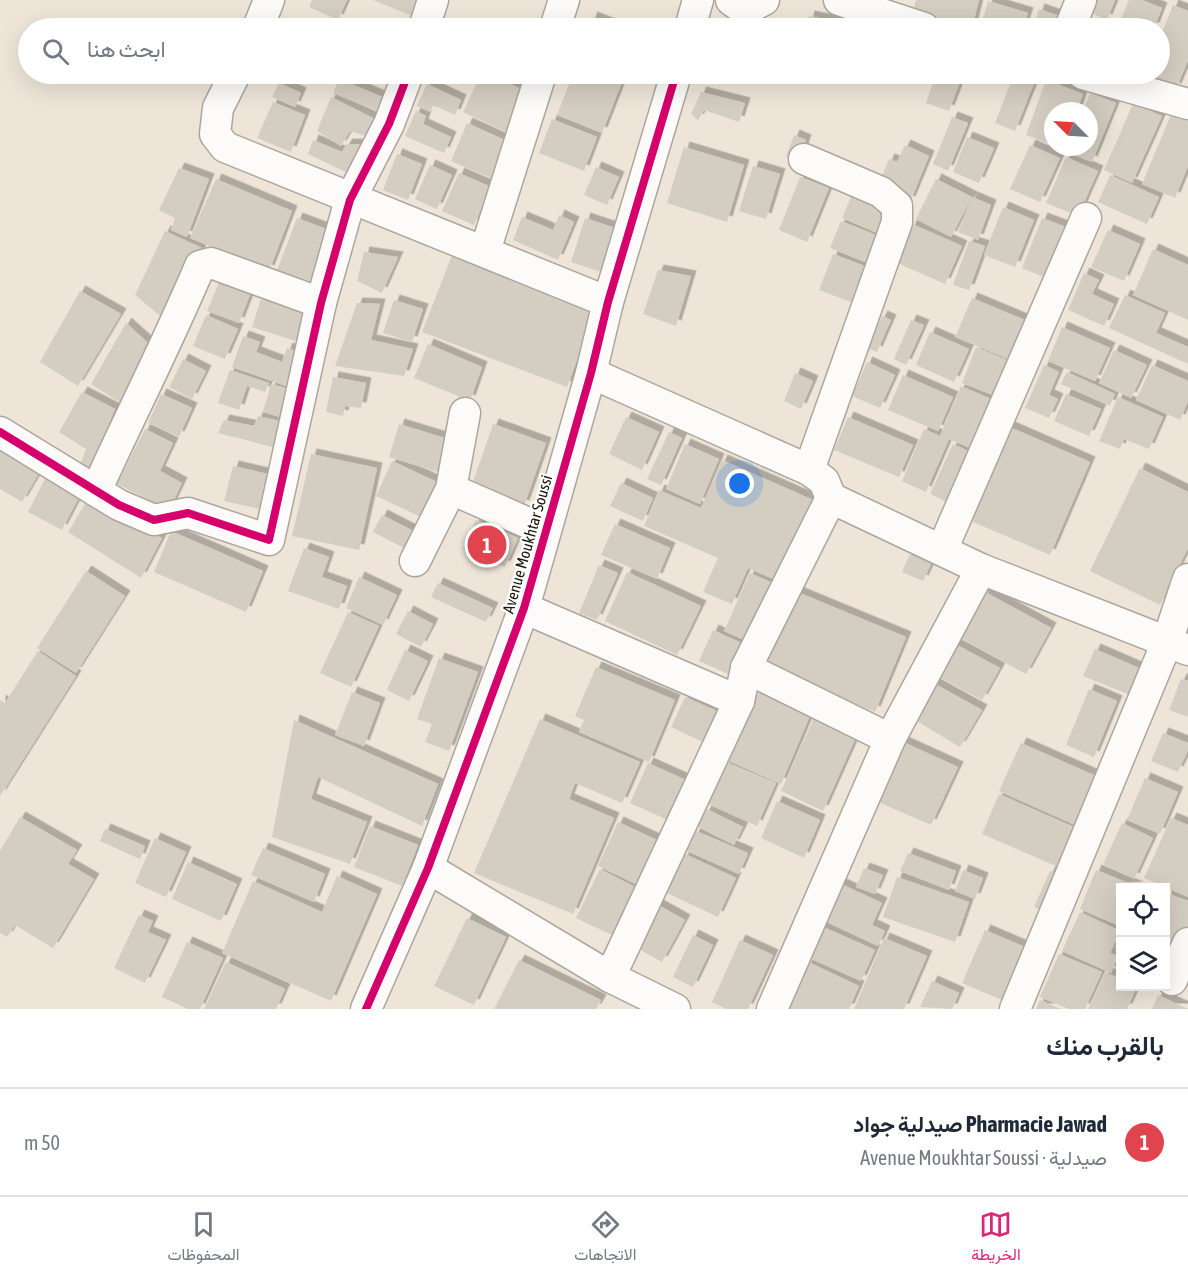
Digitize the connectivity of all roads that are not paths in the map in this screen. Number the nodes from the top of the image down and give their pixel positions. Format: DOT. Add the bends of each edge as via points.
graph roads {
  1 [pos="268,0"];
  2 [pos="433,0"];
  3 [pos="564,0"];
  4 [pos="698,0"];
  5 [pos="731,0"];
  6 [pos="764,0"];
  7 [pos="839,0"];
  8 [pos="1081,0"];
  9 [pos="262,18"];
  10 [pos="427,18"];
  11 [pos="558,18"];
  12 [pos="693,18"];
  13 [pos="894,18"];
  14 [pos="1074,18"];
  15 [pos="230,84"];
  16 [pos="404,84"];
  17 [pos="538,84"];
  18 [pos="673,84"];
  19 [pos="1118,84"];
  20 [pos="1188,104"];
  21 [pos="804,159"];
  22 [pos="350,200"];
  23 [pos="1086,218"];
  24 [pos="485,251"];
  25 [pos="608,302"];
  26 [pos="321,303"];
  27 [pos="591,373"];
  28 [pos="465,413"];
  29 [pos="0,432"];
  30 [pos="809,470"];
  31 [pos="451,489"];
  32 [pos="96,491"];
  33 [pos="831,498"];
  34 [pos="544,530"];
  35 [pos="942,550"];
  36 [pos="415,561"];
  37 [pos="981,569"];
  38 [pos="1188,579"];
  39 [pos="524,608"];
  40 [pos="1177,646"];
  41 [pos="746,668"];
  42 [pos="738,701"];
  43 [pos="890,739"];
  44 [pos="428,868"];
  45 [pos="1188,943"];
  46 [pos="610,977"];
  47 [pos="1172,980"];
  48 [pos="366,1009"];
  49 [pos="675,1009"];
  50 [pos="772,1009"];
  51 [pos="1015,1009"];
  1 -- 9 [label="street"];
  2 -- 10 [label="street"];
  3 -- 11 [label="street"];
  4 -- 12 [label="street"];
  5 -- 6 [label="street" via="745,10"];
  7 -- 13 [label="street"];
  8 -- 14 [label="street"];
  15 -- 22 [label="street" via="218,108 215,135 225,147"];
  16 -- 22 [label="street" via="389,124"];
  17 -- 24 [label="street"];
  18 -- 25 [label="street, Avenue Moukhtar Soussi"];
  19 -- 20 [label="street"];
  21 -- 30 [label="street" via="881,192 897,206 897,222"];
  22 -- 24 [label="street"];
  22 -- 26 [label="street"];
  23 -- 35 [label="street"];
  24 -- 25 [label="street"];
  25 -- 27 [label="street, Avenue Moukhtar Soussi"];
  26 -- 32 [label="street" via="211,263 200,266"];
  26 -- 32 [label="street" via="269,540 188,513 154,520"];
  27 -- 30 [label="street"];
  27 -- 34 [label="street, Avenue Moukhtar Soussi"];
  28 -- 31 [label="street"];
  29 -- 32 [label="street"];
  30 -- 33 [label="street" via="824,481"];
  31 -- 34 [label="street"];
  31 -- 36 [label="street"];
  33 -- 35 [label="street"];
  33 -- 41 [label="street"];
  34 -- 39 [label="street, Avenue Moukhtar Soussi"];
  35 -- 37 [label="street"];
  37 -- 40 [label="street"];
  37 -- 43 [label="street"];
  38 -- 40 [label="street"];
  39 -- 42 [label="street"];
  39 -- 44 [label="street, Avenue Moukhtar Soussi"];
  40 -- 51 [label="street"];
  41 -- 42 [label="street"];
  41 -- 43 [label="street"];
  42 -- 46 [label="street"];
  43 -- 50 [label="street"];
  44 -- 46 [label="street"];
  44 -- 48 [label="street, Avenue Moukhtar Soussi"];
  45 -- 47 [label="street"];
  46 -- 49 [label="street"];
}
